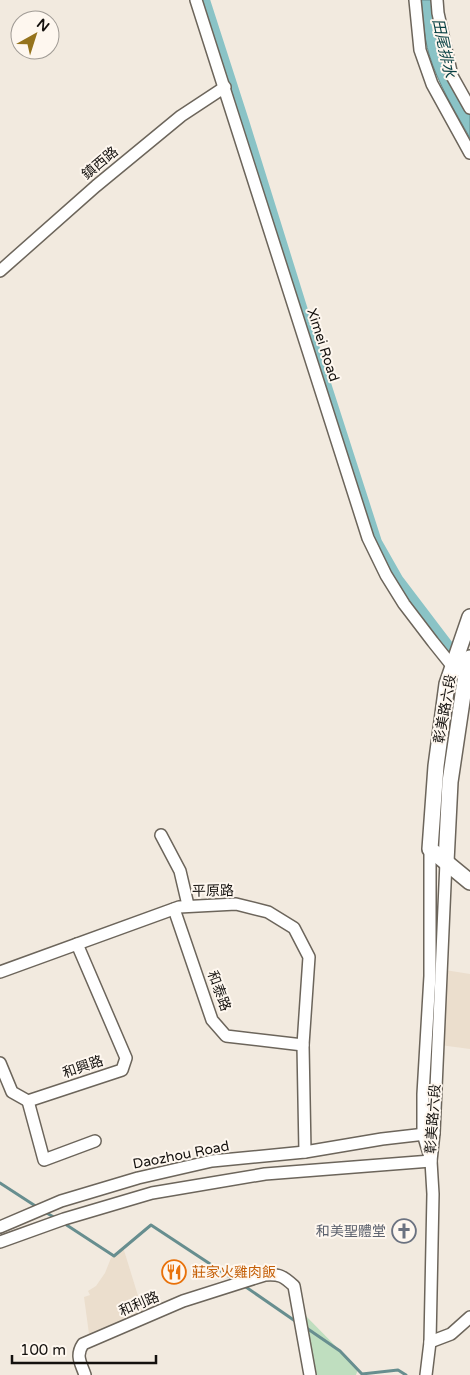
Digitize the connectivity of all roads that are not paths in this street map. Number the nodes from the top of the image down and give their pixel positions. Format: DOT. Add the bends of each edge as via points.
graph roads {
  1 [pos="196,0"];
  2 [pos="415,0"];
  3 [pos="437,0"];
  4 [pos="452,76"];
  5 [pos="432,84"];
  6 [pos="225,87"];
  7 [pos="470,108"];
  8 [pos="470,153"];
  9 [pos="0,271"];
  10 [pos="470,617"];
  11 [pos="463,665"];
  12 [pos="436,766"];
  13 [pos="452,768"];
  14 [pos="161,835"];
  15 [pos="430,849"];
  16 [pos="446,862"];
  17 [pos="470,882"];
  18 [pos="188,905"];
  19 [pos="174,909"];
  20 [pos="77,944"];
  21 [pos="0,972"];
  22 [pos="304,1045"];
  23 [pos="0,1063"];
  24 [pos="28,1101"];
  25 [pos="429,1133"];
  26 [pos="95,1141"];
  27 [pos="305,1152"];
  28 [pos="431,1161"];
  29 [pos="0,1227"];
  30 [pos="0,1242"];
  31 [pos="470,1316"];
  32 [pos="430,1342"];
  33 [pos="85,1375"];
  34 [pos="310,1375"];
  35 [pos="426,1375"];
  1 -- 6 [label="street, Ximei Road"];
  2 -- 5 [label="street" via="420,50"];
  3 -- 4 [label="street"];
  4 -- 5 [label="street"];
  4 -- 7 [label="street"];
  5 -- 8 [label="street"];
  6 -- 9 [label="street, 鎮西路" via="181,116"];
  6 -- 11 [label="street, Ximei Road" via="368,538 404,604"];
  10 -- 11 [label="main road"];
  11 -- 12 [label="main road, 彰美路六段" via="447,684"];
  11 -- 13 [label="main road, 彰美路六段"];
  12 -- 13 [label="main road"];
  12 -- 15 [label="main road, 彰美路六段"];
  13 -- 16 [label="main road, 彰美路六段"];
  14 -- 18 [label="street" via="180,871"];
  15 -- 16 [label="main road"];
  15 -- 25 [label="street, 彰美路六段" via="430,976 423,1094"];
  16 -- 17 [label="main road"];
  16 -- 25 [label="street, 彰美路六段"];
  18 -- 19 [label="street, 平原路"];
  18 -- 22 [label="street, 平原路" via="236,904 268,912 294,928 309,957"];
  19 -- 20 [label="street, 平原路"];
  19 -- 22 [label="street, 和泰路" via="212,1020 226,1036"];
  20 -- 21 [label="street, 平原路"];
  20 -- 24 [label="street, 和興路" via="126,1058 122,1070"];
  22 -- 27 [label="street, 平原路"];
  23 -- 24 [label="street" via="12,1092"];
  24 -- 26 [label="street" via="44,1160"];
  25 -- 27 [label="street, Daozhou Road"];
  25 -- 28 [label="street, 彰美路六段"];
  27 -- 29 [label="street, Daozhou Road" via="212,1161 138,1178 61,1201"];
  28 -- 30 [label="street" via="265,1174 152,1193"];
  28 -- 32 [label="street, 彰美路六段"];
  31 -- 32 [label="street" via="451,1334"];
  32 -- 35 [label="street, 彰美路六段"];
  33 -- 34 [label="street, 和利路" via="79,1357 82,1344 183,1302 265,1275 278,1274 294,1286"];
}
